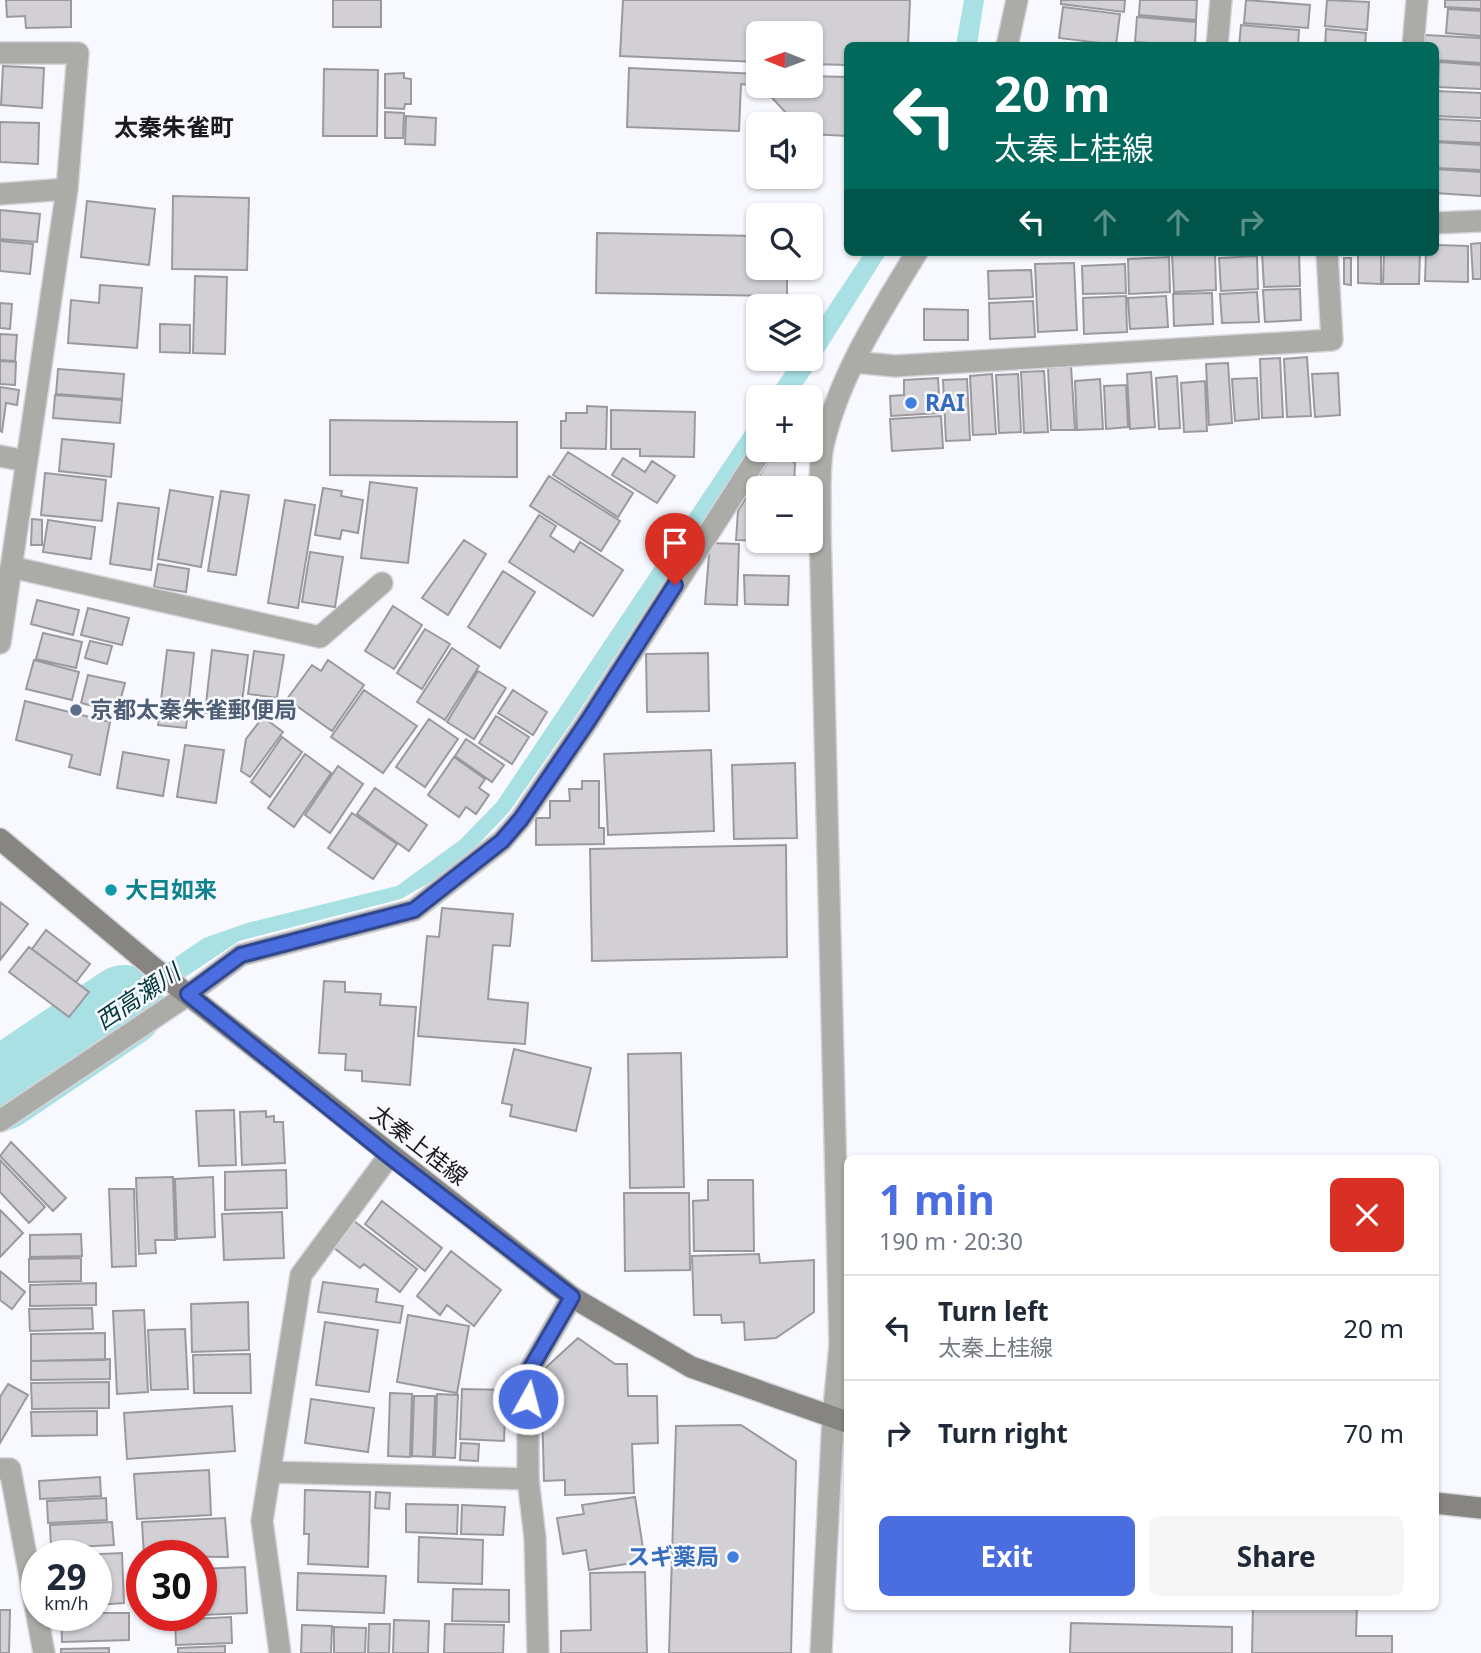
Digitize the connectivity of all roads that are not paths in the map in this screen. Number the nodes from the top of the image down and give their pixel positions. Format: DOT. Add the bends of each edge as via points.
graph roads {
  1 [pos="1017,0"];
  2 [pos="1221,0"];
  3 [pos="1417,0"];
  4 [pos="1008,42"];
  5 [pos="1217,42"];
  6 [pos="1413,42"];
  7 [pos="0,53"];
  8 [pos="67,189"];
  9 [pos="0,194"];
  10 [pos="1481,221"];
  11 [pos="1439,223"];
  12 [pos="915,256"];
  13 [pos="1326,256"];
  14 [pos="854,362"];
  15 [pos="823,430"];
  16 [pos="0,456"];
  17 [pos="26,461"];
  18 [pos="754,462"];
  19 [pos="817,462"];
  20 [pos="11,567"];
  21 [pos="382,583"];
  22 [pos="0,643"];
  23 [pos="0,839"];
  24 [pos="183,990"];
  25 [pos="0,1121"];
  26 [pos="389,1156"];
  27 [pos="572,1297"];
  28 [pos="840,1420"];
  29 [pos="0,1469"];
  30 [pos="270,1472"];
  31 [pos="528,1479"];
  32 [pos="1439,1503"];
  33 [pos="1481,1508"];
  34 [pos="23,1540"];
  35 [pos="40,1631"];
  36 [pos="44,1653"];
  37 [pos="280,1653"];
  38 [pos="538,1653"];
  39 [pos="821,1653"];
  1 -- 4 [label="street"];
  2 -- 5 [label="street"];
  3 -- 6 [label="street"];
  7 -- 8 [label="street" via="78,52"];
  8 -- 9 [label="street"];
  8 -- 17 [label="street"];
  10 -- 11 [label="street"];
  12 -- 14 [label="street"];
  13 -- 14 [label="street" via="1332,340 895,366"];
  14 -- 15 [label="street"];
  16 -- 17 [label="street"];
  17 -- 20 [label="street"];
  18 -- 24 [label="street" via="588,721 502,841 414,910 241,955"];
  19 -- 28 [label="street"];
  20 -- 21 [label="street" via="320,637"];
  20 -- 22 [label="street"];
  23 -- 24 [label="main road, 太秦上桂線"];
  24 -- 25 [label="street"];
  24 -- 26 [label="main road, 太秦上桂線"];
  26 -- 27 [label="main road, 太秦上桂線"];
  26 -- 30 [label="street" via="301,1275"];
  27 -- 28 [label="main road, 太秦上桂線" via="691,1367"];
  27 -- 31 [label="street" via="528,1373"];
  28 -- 39 [label="street"];
  29 -- 34 [label="street" via="10,1469"];
  30 -- 31 [label="street"];
  30 -- 37 [label="street" via="262,1521"];
  31 -- 38 [label="street" via="536,1538"];
  32 -- 33 [label="main road"];
  35 -- 36 [label="street"];
}
